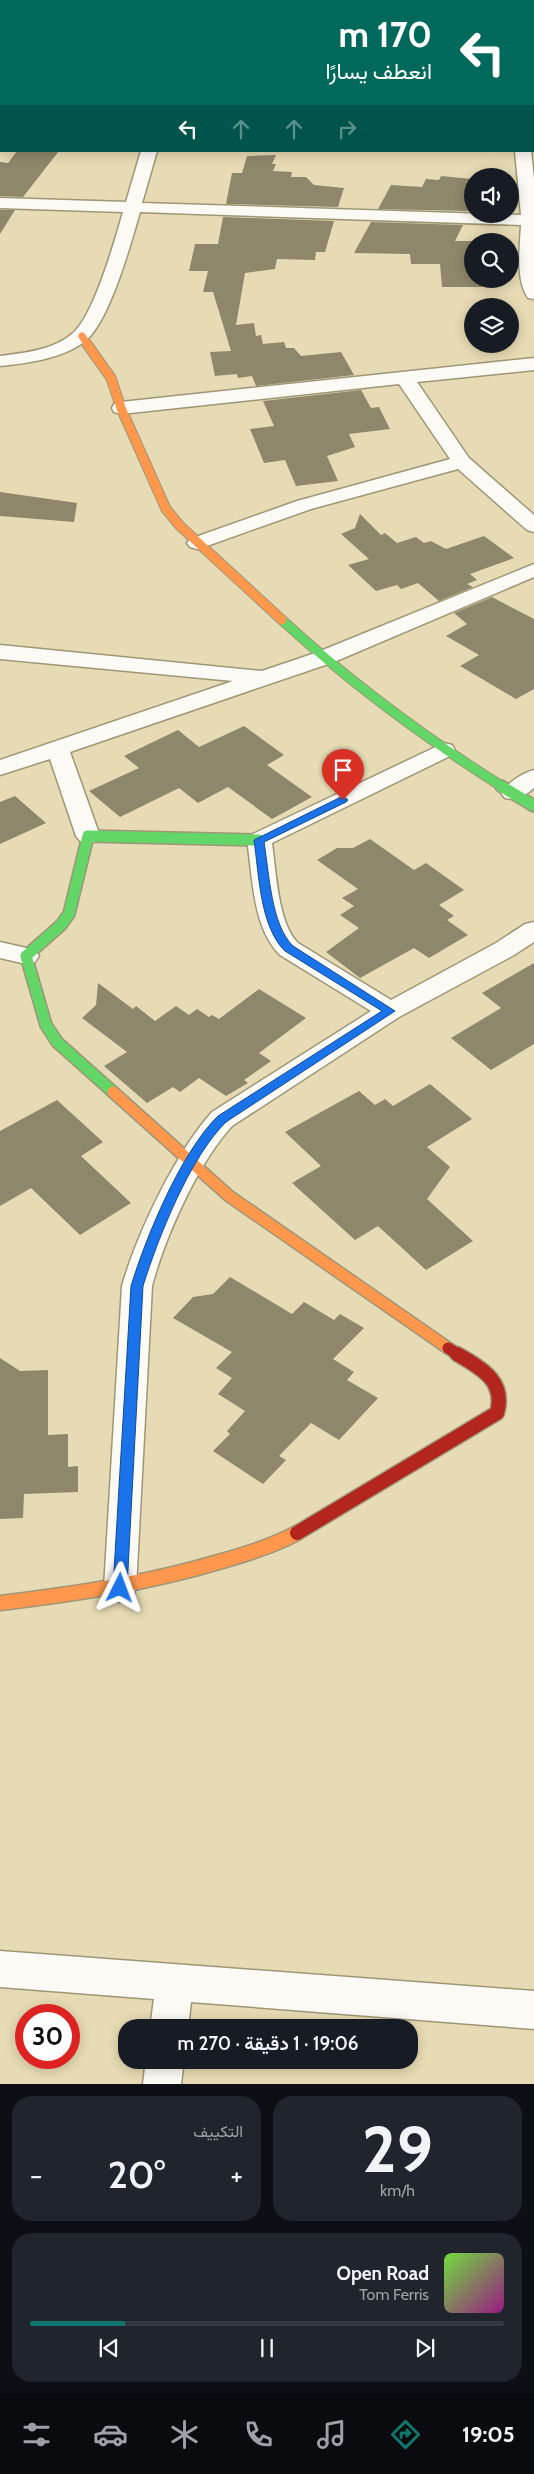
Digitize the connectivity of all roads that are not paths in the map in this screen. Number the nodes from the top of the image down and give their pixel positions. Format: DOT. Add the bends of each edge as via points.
graph roads {
  1 [pos="149,152"];
  2 [pos="523,152"];
  3 [pos="0,203"];
  4 [pos="131,208"];
  5 [pos="532,220"];
  6 [pos="534,294"];
  7 [pos="82,336"];
  8 [pos="0,361"];
  9 [pos="534,364"];
  10 [pos="404,377"];
  11 [pos="121,408"];
  12 [pos="462,462"];
  13 [pos="534,526"];
  14 [pos="197,543"];
  15 [pos="534,570"];
  16 [pos="0,652"];
  17 [pos="326,657"];
  18 [pos="267,678"];
  19 [pos="58,750"];
  20 [pos="444,750"];
  21 [pos="0,768"];
  22 [pos="534,778"];
  23 [pos="513,793"];
  24 [pos="534,806"];
  25 [pos="88,836"];
  26 [pos="259,840"];
  27 [pos="534,930"];
  28 [pos="0,950"];
  29 [pos="26,956"];
  30 [pos="390,1011"];
  31 [pos="190,1160"];
  32 [pos="120,1588"];
  33 [pos="0,1603"];
  34 [pos="0,1969"];
  35 [pos="175,1982"];
  36 [pos="534,2010"];
  37 [pos="171,2019"];
  38 [pos="164,2069"];
  39 [pos="162,2084"];
  1 -- 4 [label="street"];
  2 -- 5 [label="street"];
  3 -- 4 [label="street"];
  4 -- 5 [label="street"];
  4 -- 7 [label="street" via="101,306"];
  5 -- 6 [label="street" via="527,256"];
  7 -- 8 [label="street" via="38,355"];
  7 -- 11 [label="street" via="111,378"];
  9 -- 10 [label="street"];
  10 -- 11 [label="street"];
  10 -- 12 [label="street"];
  11 -- 14 [label="street" via="166,509"];
  12 -- 13 [label="street"];
  12 -- 14 [label="street" via="304,505"];
  14 -- 17 [label="street"];
  15 -- 17 [label="street"];
  16 -- 18 [label="street"];
  17 -- 18 [label="street"];
  17 -- 20 [label="street"];
  18 -- 19 [label="street"];
  19 -- 21 [label="street"];
  19 -- 25 [label="street"];
  20 -- 23 [label="street"];
  20 -- 26 [label="street"];
  22 -- 23 [label="street"];
  23 -- 24 [label="street"];
  25 -- 26 [label="street"];
  25 -- 29 [label="street" via="69,914"];
  26 -- 30 [label="street" via="273,923 281,941"];
  27 -- 30 [label="street"];
  28 -- 29 [label="street"];
  29 -- 31 [label="street" via="50,1034"];
  30 -- 31 [label="street" via="222,1119"];
  31 -- 32 [label="street" via="146,1257 137,1286"];
  31 -- 32 [label="street" via="229,1196 495,1380 502,1395 502,1404 498,1413 290,1537 239,1557"];
  32 -- 33 [label="street"];
  34 -- 35 [label="street"];
  35 -- 36 [label="street"];
  35 -- 37 [label="street"];
  38 -- 39 [label="street"];
}
